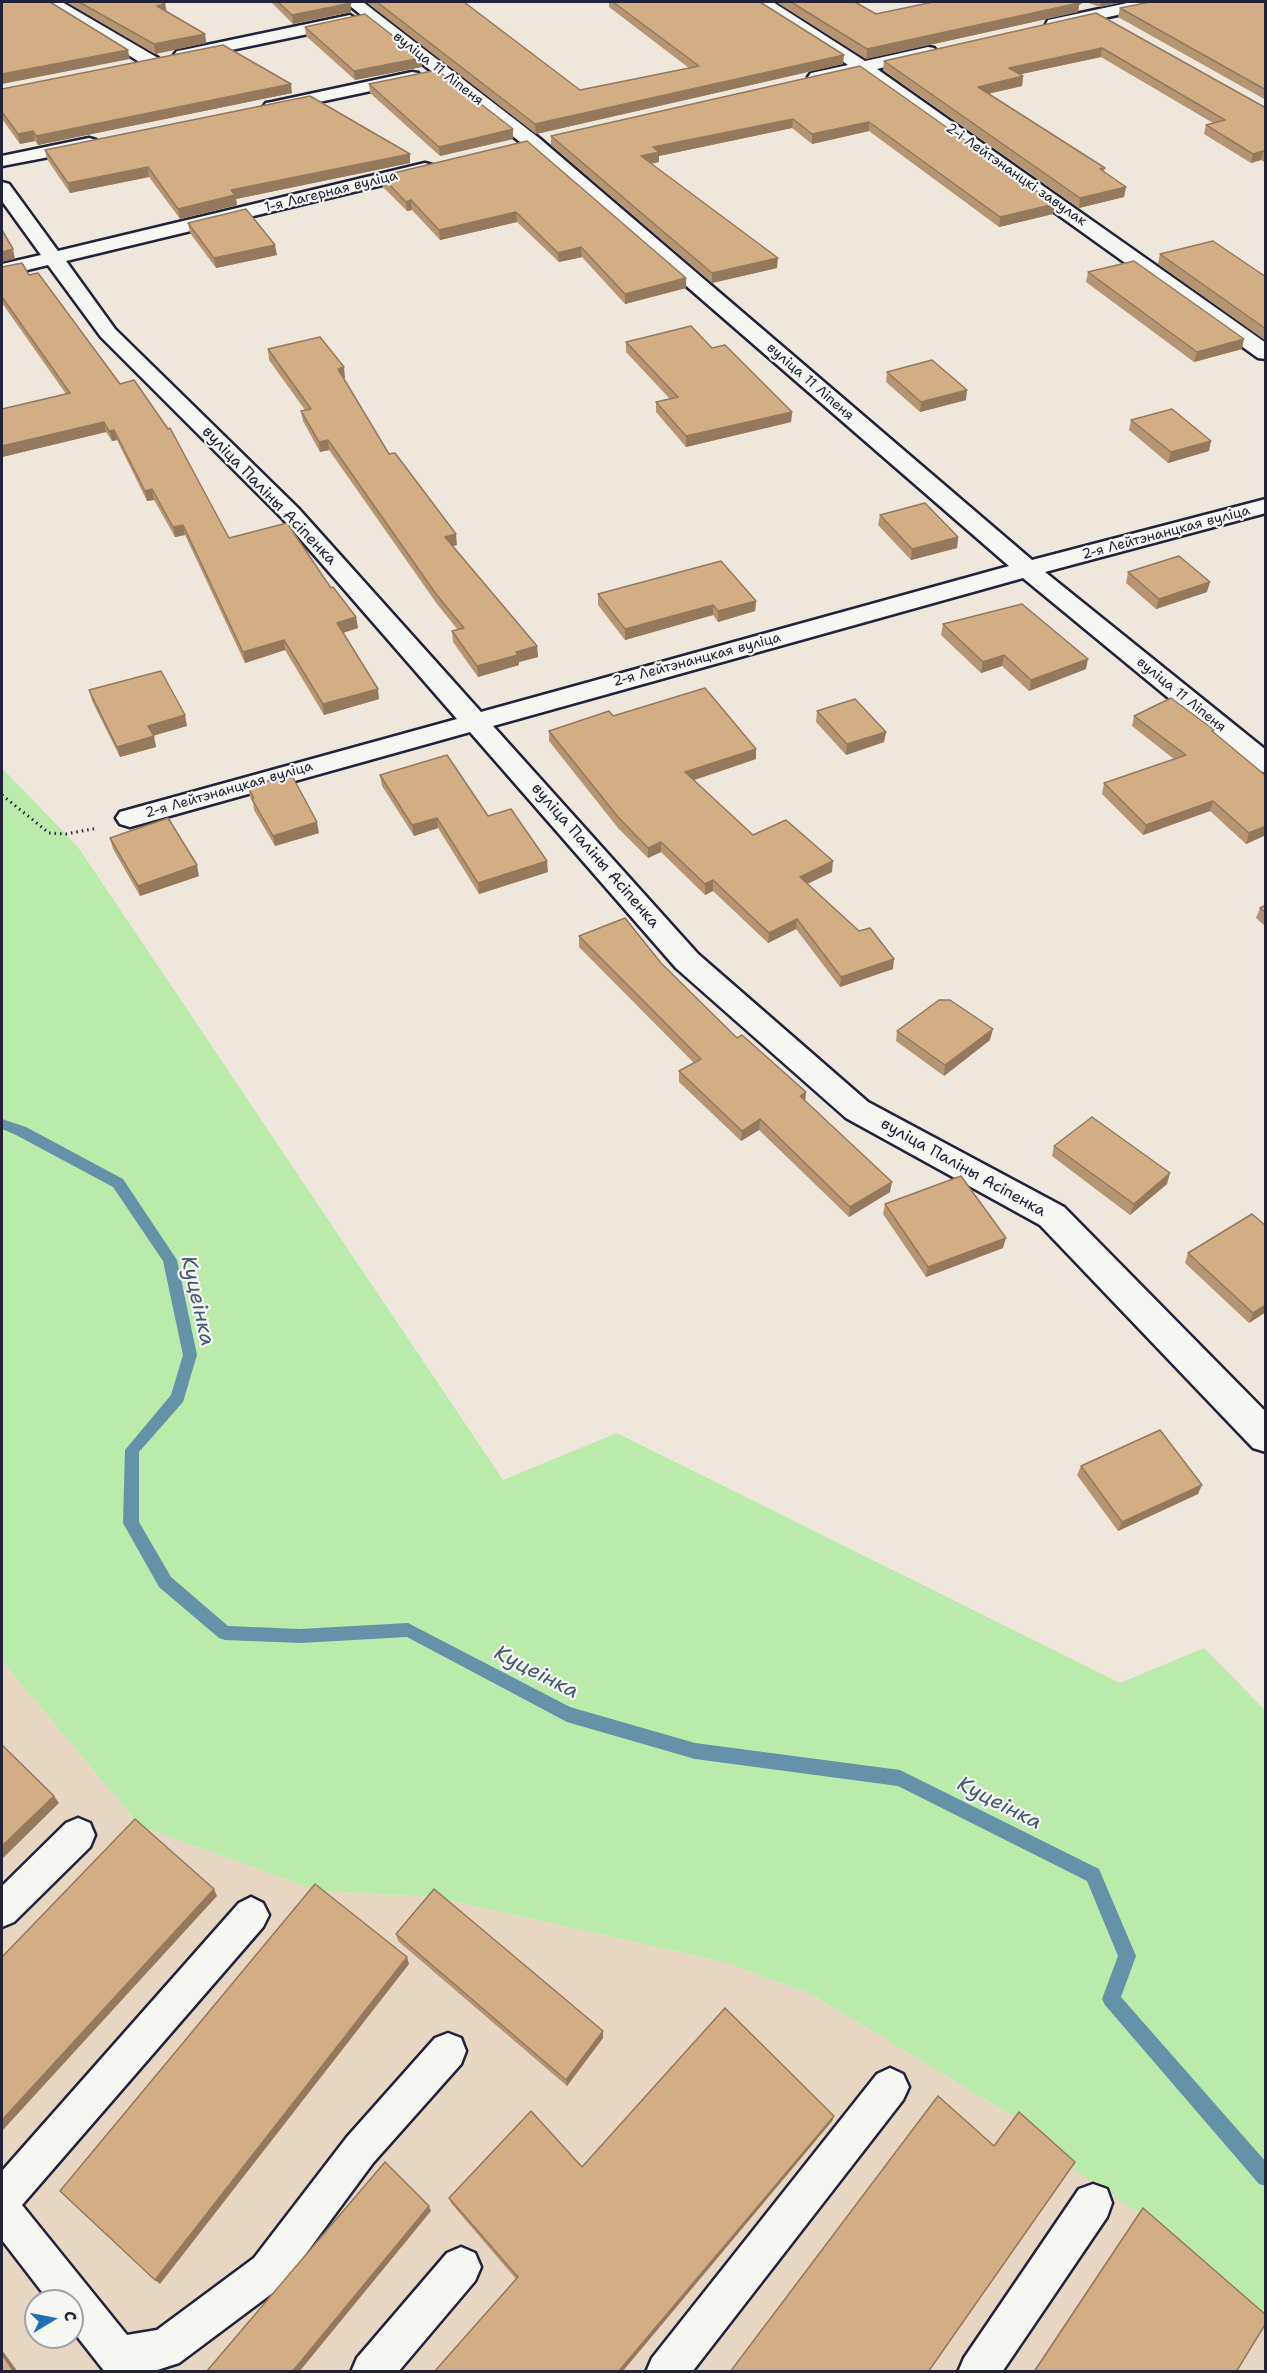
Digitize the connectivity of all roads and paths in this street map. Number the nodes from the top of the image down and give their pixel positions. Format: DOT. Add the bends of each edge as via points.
graph roads {
  1 [pos="51,2"];
  2 [pos="763,2"];
  3 [pos="1074,2"];
  4 [pos="1152,2"];
  5 [pos="361,8"];
  6 [pos="1096,14"];
  7 [pos="1116,26"];
  8 [pos="1038,27"];
  9 [pos="945,48"];
  10 [pos="152,62"];
  11 [pos="128,67"];
  12 [pos="863,67"];
  13 [pos="440,71"];
  14 [pos="794,82"];
  15 [pos="255,111"];
  16 [pos="555,137"];
  17 [pos="105,141"];
  18 [pos="532,142"];
  19 [pos="509,148"];
  20 [pos="2,161"];
  21 [pos="441,165"];
  22 [pos="2,188"];
  23 [pos="53,259"];
  24 [pos="2,270"];
  25 [pos="1266,352"];
  26 [pos="1266,506"];
  27 [pos="1027,569"];
  28 [pos="475,721"];
  29 [pos="1266,764"];
  30 [pos="2,795"];
  31 [pos="130,818"];
  32 [pos="1266,1437"];
  33 [pos="78,1835"];
  34 [pos="2,1910"];
  35 [pos="250,1915"];
  36 [pos="448,2051"];
  37 [pos="890,2087"];
  38 [pos="2,2199"];
  39 [pos="1093,2203"];
  40 [pos="2,2210"];
  41 [pos="461,2267"];
  42 [pos="371,2372"];
  43 [pos="666,2372"];
  44 [pos="978,2372"];
  1 -- 10 [label="street"];
  2 -- 12 [label="street, 2-і Лейтэнанцкі завулак"];
  3 -- 6 [label="street"];
  4 -- 6 [label="street"];
  5 -- 10 [label="street"];
  5 -- 13 [label="street, вуліца 11 Ліпеня"];
  6 -- 7 [label="street"];
  6 -- 8 [label="street"];
  9 -- 12 [label="street"];
  10 -- 11 [label="street"];
  12 -- 14 [label="street"];
  12 -- 25 [label="street, 2-і Лейтэнанцкі завулак"];
  13 -- 15 [label="street"];
  13 -- 18 [label="street, вуліца 11 Ліпеня"];
  16 -- 18 [label="street"];
  17 -- 20 [label="street"];
  18 -- 19 [label="street"];
  18 -- 27 [label="street, вуліца 11 Ліпеня"];
  21 -- 23 [label="street, 1-я Лагерная вуліца"];
  22 -- 23 [label="street, вуліца Паліны Асіпенка"];
  23 -- 24 [label="street, 1-я Лагерная вуліца"];
  23 -- 28 [label="street, вуліца Паліны Асіпенка" via="108,333 290,513"];
  26 -- 27 [label="street, 2-я Лейтэнанцкая вуліца"];
  27 -- 28 [label="street, 2-я Лейтэнанцкая вуліца"];
  27 -- 29 [label="street, вуліца 11 Ліпеня"];
  28 -- 31 [label="street, 2-я Лейтэнанцкая вуліца"];
  28 -- 32 [label="street, вуліца Паліны Асіпенка" via="687,961 857,1110 1052,1216"];
  30 -- 31 [label="path" via="49,833 66,834"];
  33 -- 34 [label="lane"];
  35 -- 38 [label="lane"];
  36 -- 40 [label="lane" via="360,2150 268,2272 165,2349 119,2357"];
  37 -- 43 [label="lane"];
  39 -- 44 [label="lane"];
  41 -- 42 [label="lane"];
}
